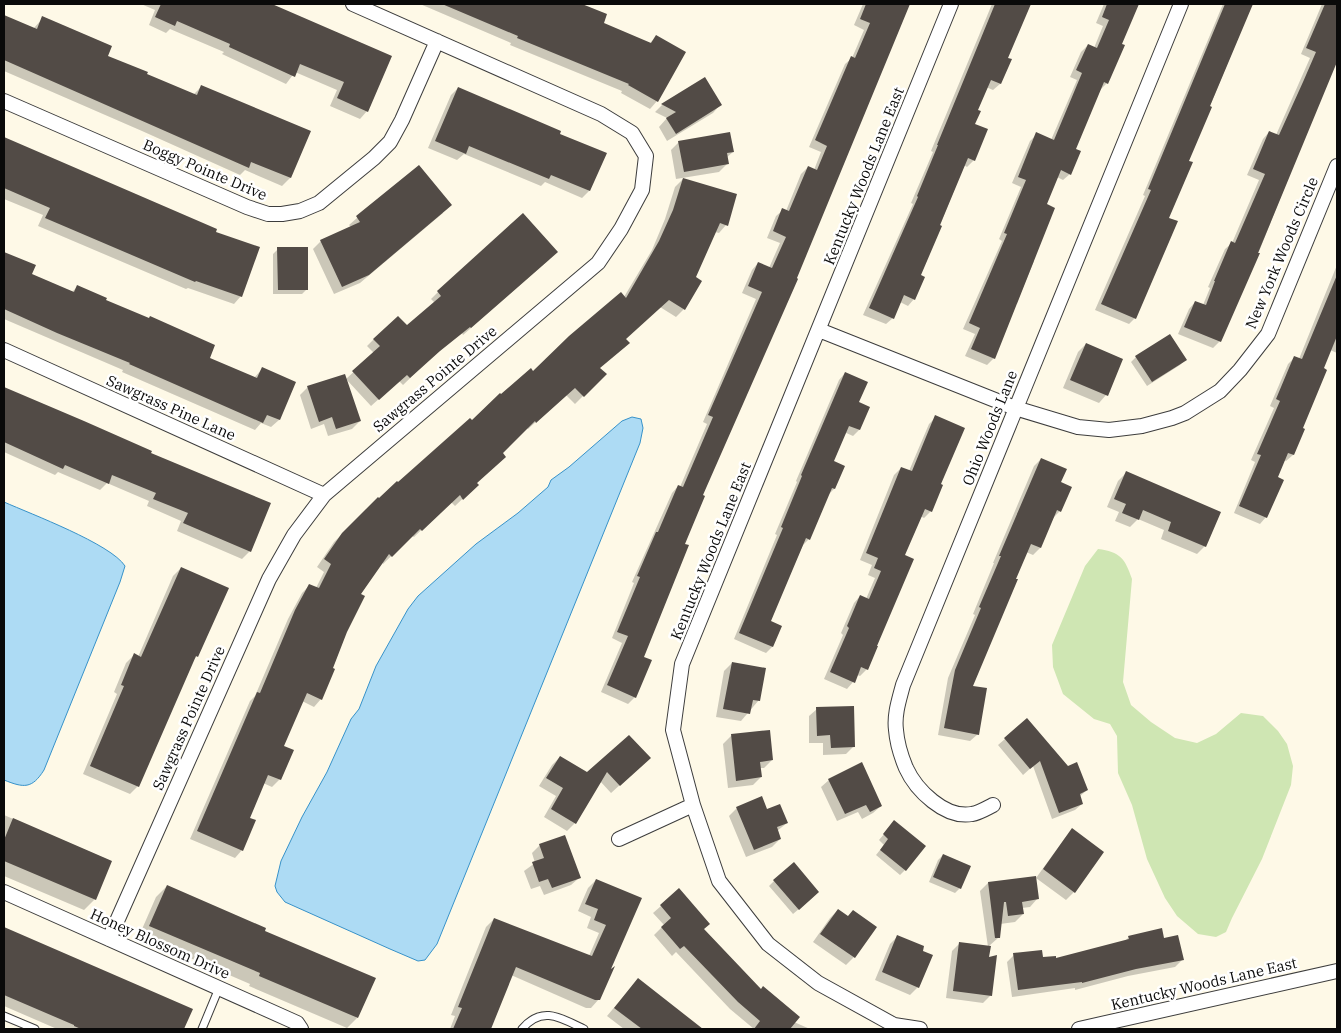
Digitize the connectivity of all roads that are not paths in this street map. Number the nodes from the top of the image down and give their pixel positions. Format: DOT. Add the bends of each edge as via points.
graph roads {
  1 [pos="353,4"];
  2 [pos="951,4"];
  3 [pos="1181,4"];
  4 [pos="437,41"];
  5 [pos="4,101"];
  6 [pos="1337,166"];
  7 [pos="819,330"];
  8 [pos="4,350"];
  9 [pos="1016,408"];
  10 [pos="324,495"];
  11 [pos="693,804"];
  12 [pos="993,805"];
  13 [pos="619,839"];
  14 [pos="4,892"];
  15 [pos="109,939"];
  16 [pos="1337,970"];
  17 [pos="219,988"];
  18 [pos="4,1016"];
  19 [pos="35,1029"];
  20 [pos="202,1029"];
  21 [pos="301,1029"];
  22 [pos="522,1029"];
  23 [pos="584,1029"];
  24 [pos="920,1029"];
  25 [pos="1079,1029"];
  1 -- 4 [label="street, Sawgrass Pointe Drive"];
  2 -- 7 [label="street, Kentucky Woods Lane East"];
  3 -- 9 [label="street, Ohio Woods Lane"];
  4 -- 5 [label="street, Boggy Pointe Drive" via="390,142 318,203 282,214 268,214 247,207"];
  4 -- 10 [label="street, Sawgrass Pointe Drive" via="601,114 632,133 646,156 642,190 598,263"];
  6 -- 9 [label="street, New York Woods Circle" via="1268,334 1220,391 1172,418 1109,430 1078,427"];
  7 -- 9 [label="street, New York Woods Circle"];
  7 -- 11 [label="street, Kentucky Woods Lane East" via="682,664 673,730"];
  8 -- 10 [label="street, Sawgrass Pine Lane"];
  9 -- 12 [label="street, Ohio Woods Lane" via="903,685 897,709 900,751 907,770 921,790 951,813 971,814"];
  10 -- 15 [label="street, Sawgrass Pointe Drive" via="294,535 269,579"];
  11 -- 13 [label="street"];
  11 -- 24 [label="street, Kentucky Woods Lane East" via="719,881 768,944 818,983 894,1025"];
  14 -- 15 [label="street, Honey Blossom Drive"];
  15 -- 17 [label="street, Honey Blossom Drive"];
  16 -- 25 [label="street, Kentucky Woods Lane East"];
  17 -- 20 [label="lane"];
  17 -- 21 [label="street, Honey Blossom Drive" via="297,1023"];
  18 -- 19 [label="lane"];
  22 -- 23 [label="lane" via="540,1015 552,1015"];
}
